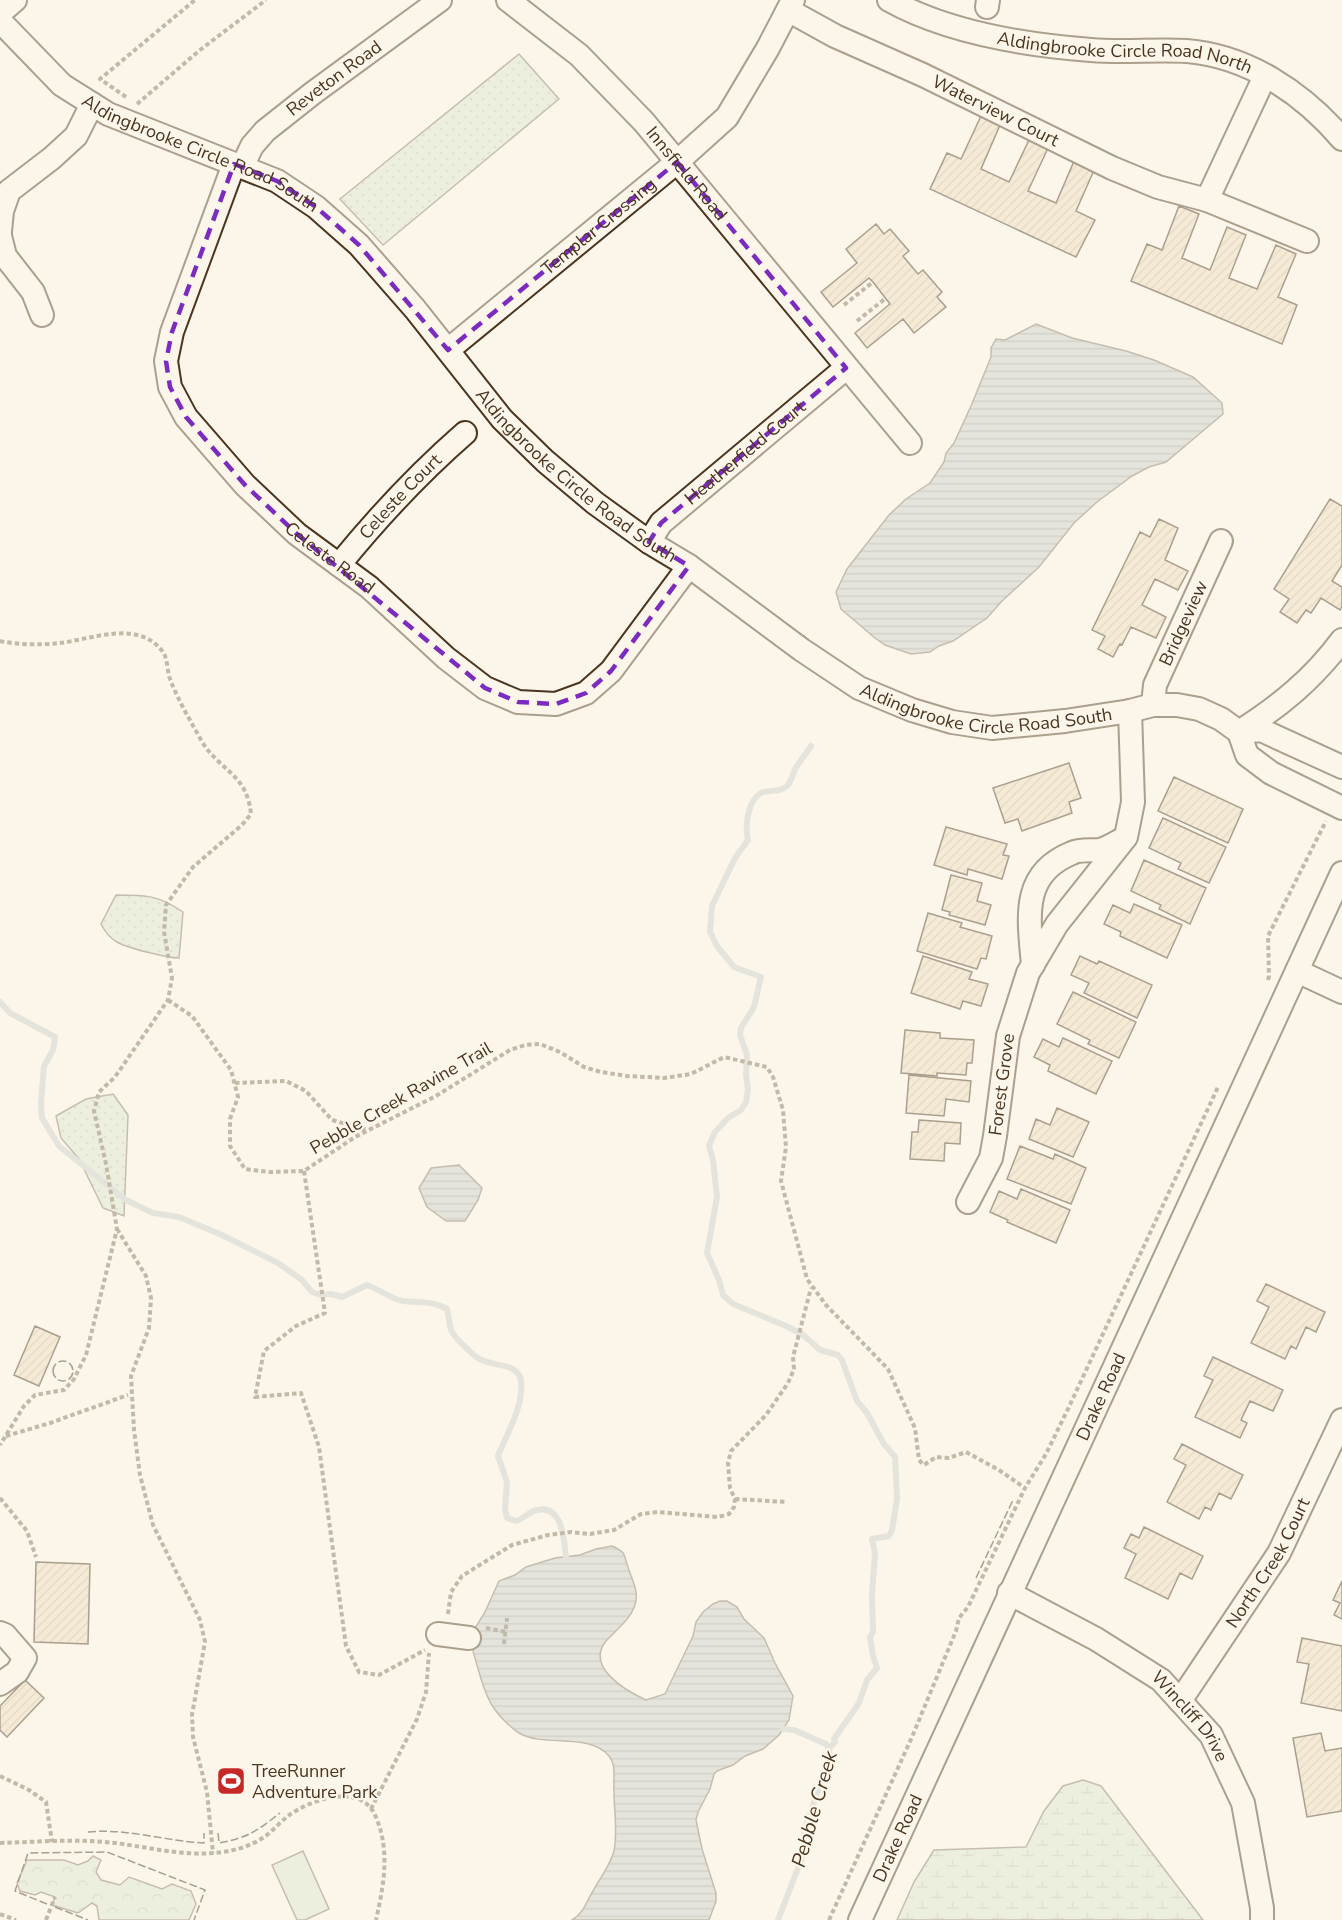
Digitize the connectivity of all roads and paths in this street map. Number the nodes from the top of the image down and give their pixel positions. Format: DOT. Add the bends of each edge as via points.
graph roads {
  1 [pos="15,0"];
  2 [pos="195,0"];
  3 [pos="266,0"];
  4 [pos="440,0"];
  5 [pos="508,0"];
  6 [pos="889,0"];
  7 [pos="790,5"];
  8 [pos="0,13"];
  9 [pos="0,21"];
  10 [pos="1265,76"];
  11 [pos="92,104"];
  12 [pos="1342,139"];
  13 [pos="677,162"];
  14 [pos="238,165"];
  15 [pos="4,191"];
  16 [pos="1207,200"];
  17 [pos="0,231"];
  18 [pos="1307,241"];
  19 [pos="2,248"];
  20 [pos="873,282"];
  21 [pos="886,298"];
  22 [pos="844,305"];
  23 [pos="42,315"];
  24 [pos="857,321"];
  25 [pos="448,350"];
  26 [pos="846,368"];
  27 [pos="465,433"];
  28 [pos="910,443"];
  29 [pos="1221,541"];
  30 [pos="649,542"];
  31 [pos="339,565"];
  32 [pos="689,566"];
  33 [pos="1342,640"];
  34 [pos="0,641"];
  35 [pos="1153,705"];
  36 [pos="1130,711"];
  37 [pos="1239,732"];
  38 [pos="1342,767"];
  39 [pos="1338,806"];
  40 [pos="1126,837"];
  41 [pos="1342,873"];
  42 [pos="1034,964"];
  43 [pos="1297,971"];
  44 [pos="1265,986"];
  45 [pos="1342,992"];
  46 [pos="168,1000"];
  47 [pos="1222,1079"];
  48 [pos="235,1083"];
  49 [pos="368,1131"];
  50 [pos="304,1171"];
  51 [pos="968,1202"];
  52 [pos="117,1229"];
  53 [pos="811,1287"];
  54 [pos="128,1395"];
  55 [pos="1342,1420"];
  56 [pos="6,1436"];
  57 [pos="0,1445"];
  58 [pos="1025,1488"];
  59 [pos="0,1498"];
  60 [pos="735,1499"];
  61 [pos="788,1502"];
  62 [pos="36,1557"];
  63 [pos="1009,1593"];
  64 [pos="507,1618"];
  65 [pos="442,1627"];
  66 [pos="0,1633"];
  67 [pos="469,1638"];
  68 [pos="504,1644"];
  69 [pos="0,1684"];
  70 [pos="1180,1701"];
  71 [pos="0,1776"];
  72 [pos="371,1809"];
  73 [pos="52,1842"];
  74 [pos="0,1843"];
  75 [pos="213,1853"];
  76 [pos="55,1897"];
  77 [pos="0,1914"];
  78 [pos="16,1920"];
  79 [pos="46,1920"];
  80 [pos="376,1920"];
  81 [pos="829,1920"];
  82 [pos="860,1920"];
  83 [pos="1262,1920"];
  1 -- 8 [label="street"];
  2 -- 3 [label="path" via="100,79 137,105"];
  4 -- 14 [label="street, Reveton Road" via="265,132"];
  5 -- 13 [label="street, Innsfield Road" via="579,55"];
  6 -- 10 [label="street, Aldingbrooke Circle Road North" via="938,21 999,38 1093,50 1189,51 1236,62"];
  7 -- 13 [label="street, Templar Crossing" via="727,117"];
  7 -- 16 [label="street, Waterview Court" via="835,36 1112,168 1158,187"];
  9 -- 11 [label="street, Aldingbrooke Circle Road South" via="62,85"];
  10 -- 12 [label="street, Aldingbrooke Circle Road North" via="1289,88"];
  10 -- 16 [label="street"];
  11 -- 14 [label="street, Aldingbrooke Circle Road South" via="138,127"];
  11 -- 15 [label="street" via="76,136"];
  13 -- 25 [label="street, Templar Crossing"];
  13 -- 26 [label="street, Innsfield Road"];
  14 -- 25 [label="street, Aldingbrooke Circle Road South" via="277,181 316,207 359,245"];
  14 -- 31 [label="street, Celeste Road" via="172,332 166,361 170,387 186,417 245,485 297,534"];
  15 -- 17 [label="street"];
  16 -- 18 [label="street, Waterview Court"];
  19 -- 23 [label="street" via="33,292"];
  20 -- 22 [label="path"];
  21 -- 24 [label="path"];
  25 -- 30 [label="street, Aldingbrooke Circle Road South" via="502,418 545,460"];
  26 -- 28 [label="street, Innsfield Road"];
  26 -- 30 [label="street, Heatherfield Court" via="661,523"];
  27 -- 31 [label="street, Celeste Court" via="426,467"];
  29 -- 35 [label="street, Bridgeview" via="1155,685"];
  30 -- 32 [label="street, Aldingbrooke Circle Road South"];
  31 -- 32 [label="street, Celeste Road" via="485,688 518,702 556,704 586,693 611,671"];
  32 -- 36 [label="street, Aldingbrooke Circle Road South" via="859,688 912,710 992,728"];
  33 -- 37 [label="street" via="1323,666"];
  34 -- 46 [label="path" via="58,643 117,633 140,635 164,654 169,677 204,745 246,791 251,814 193,867 166,905 164,932 172,978"];
  35 -- 36 [label="street, Aldingbrooke Circle Road South"];
  35 -- 37 [label="street, Aldingbrooke Circle Road South" via="1199,709"];
  36 -- 40 [label="street, Forest Grove" via="1133,802"];
  37 -- 38 [label="street" via="1261,730"];
  37 -- 39 [label="street" via="1247,755 1271,773"];
  39 -- 44 [label="path" via="1269,936 1269,976"];
  40 -- 42 [label="street, Forest Grove" via="1057,924"];
  40 -- 42 [label="street, Forest Grove" via="1102,849 1074,852 1051,865 1031,892 1029,920"];
  41 -- 43 [label="street, Drake Road"];
  42 -- 51 [label="street, Forest Grove" via="1008,1036 991,1158"];
  43 -- 45 [label="street"];
  43 -- 63 [label="street, Drake Road"];
  46 -- 48 [label="path" via="192,1016 231,1070"];
  46 -- 52 [label="path" via="115,1077 99,1092 94,1111"];
  47 -- 58 [label="path" via="1068,1410"];
  48 -- 49 [label="path" via="286,1081 306,1091 332,1120"];
  48 -- 50 [label="path, Pebble Creek Ravine Trail" via="238,1097 230,1119 230,1146 245,1169"];
  49 -- 50 [label="path, Pebble Creek Ravine Trail"];
  49 -- 53 [label="path, Pebble Creek Ravine Trail" via="525,1045 540,1044 584,1067 627,1076 664,1078 691,1074 724,1057 762,1065 773,1077 783,1110 786,1147 781,1181"];
  50 -- 72 [label="path" via="325,1313 296,1326 264,1351 255,1397 301,1394 319,1447 346,1646 359,1672 379,1675 430,1647 426,1692 417,1719"];
  52 -- 56 [label="path" via="86,1355 74,1379 64,1390 35,1395"];
  52 -- 75 [label="path" via="146,1276 151,1298 149,1328 131,1376 140,1475 153,1525 200,1620 205,1642 192,1715 193,1737 207,1792"];
  53 -- 58 [label="path" via="888,1369 915,1428 924,1465 936,1457 949,1458 966,1452"];
  53 -- 60 [label="path" via="788,1383 766,1415 731,1451 730,1488"];
  54 -- 56 [label="path"];
  55 -- 70 [label="street, North Creek Court" via="1279,1553"];
  56 -- 57 [label="path"];
  58 -- 81 [label="path" via="968,1607 959,1618 912,1737"];
  59 -- 62 [label="path" via="27,1531"];
  60 -- 61 [label="path"];
  60 -- 65 [label="path" via="729,1514 641,1514 614,1530 548,1535 512,1545 462,1576 451,1592"];
  63 -- 70 [label="street, Wincliff Drive" via="1096,1639 1161,1680"];
  63 -- 82 [label="street, Drake Road"];
  64 -- 68 [label="path"];
  65 -- 67 [label="street"];
  66 -- 69 [label="street" via="25,1658 17,1672"];
  70 -- 83 [label="street, Wincliff Drive" via="1211,1735 1243,1803"];
  71 -- 73 [label="path" via="46,1802"];
  72 -- 75 [label="path" via="347,1796 328,1797 290,1814 264,1837 240,1848"];
  72 -- 80 [label="path" via="383,1844 384,1880"];
  73 -- 74 [label="path"];
  73 -- 75 [label="path" via="104,1842"];
  76 -- 79 [label="path"];
  77 -- 78 [label="path"];
}
